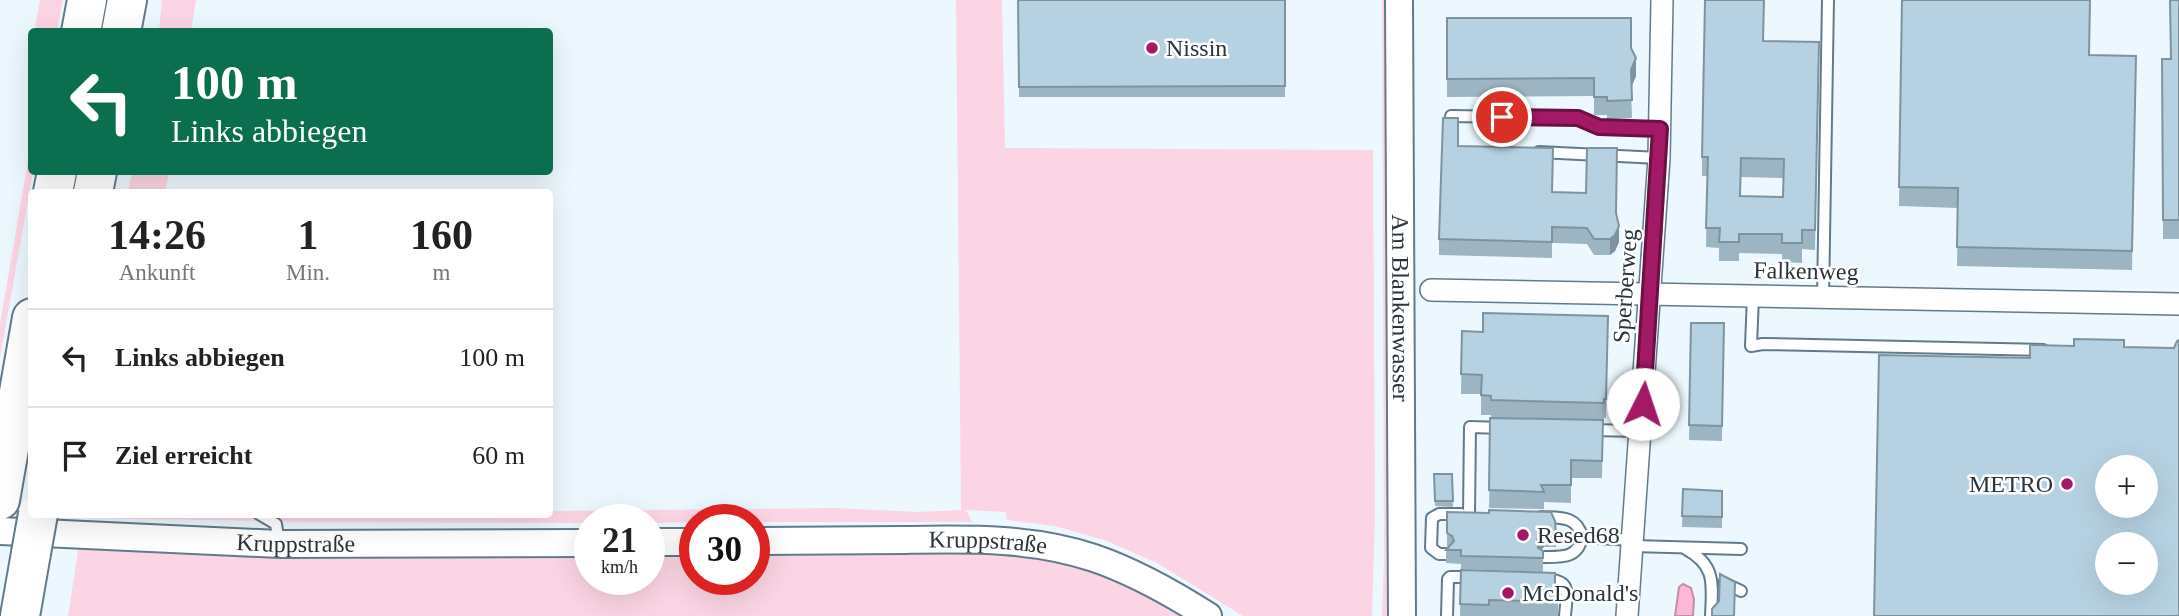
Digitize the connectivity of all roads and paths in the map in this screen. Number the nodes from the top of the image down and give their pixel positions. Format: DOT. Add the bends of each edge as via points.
graph roads {
  1 [pos="87,0"];
  2 [pos="127,0"];
  3 [pos="1399,0"];
  4 [pos="1662,0"];
  5 [pos="1828,0"];
  6 [pos="82,28"];
  7 [pos="122,28"];
  8 [pos="1451,116"];
  9 [pos="1660,129"];
  10 [pos="1522,151"];
  11 [pos="1658,158"];
  12 [pos="1431,290"];
  13 [pos="1651,294"];
  14 [pos="1754,296"];
  15 [pos="1823,298"];
  16 [pos="2179,304"];
  17 [pos="28,341"];
  18 [pos="2061,350"];
  19 [pos="1510,428"];
  20 [pos="1575,430"];
  21 [pos="1641,431"];
  22 [pos="0,500"];
  23 [pos="1469,514"];
  24 [pos="1483,515"];
  25 [pos="1524,516"];
  26 [pos="36,518"];
  27 [pos="265,518"];
  28 [pos="0,531"];
  29 [pos="1582,537"];
  30 [pos="770,541"];
  31 [pos="574,543"];
  32 [pos="1633,543"];
  33 [pos="279,544"];
  34 [pos="1684,548"];
  35 [pos="1741,550"];
  36 [pos="1446,554"];
  37 [pos="1544,556"];
  38 [pos="1490,578"];
  39 [pos="1529,578"];
  40 [pos="1712,578"];
  41 [pos="1741,591"];
  42 [pos="20,616"];
  43 [pos="1208,616"];
  44 [pos="1402,616"];
  45 [pos="1447,616"];
  46 [pos="1565,616"];
  47 [pos="1627,616"];
  48 [pos="1711,616"];
  1 -- 6 [label="highway"];
  2 -- 7 [label="highway"];
  3 -- 44 [label="street, Am Blankenwasser"];
  4 -- 9 [label="street, Sperberweg"];
  5 -- 15 [label="lane"];
  8 -- 9 [label="lane" via="1578,118 1599,127"];
  9 -- 11 [label="street, Sperberweg"];
  10 -- 11 [label="lane"];
  11 -- 13 [label="street, Sperberweg"];
  12 -- 13 [label="street, Falkenweg"];
  13 -- 14 [label="street, Falkenweg"];
  13 -- 21 [label="street, Sperberweg"];
  14 -- 15 [label="street, Falkenweg"];
  14 -- 18 [label="lane" via="1751,346"];
  15 -- 16 [label="street, Falkenweg"];
  17 -- 22 [label="highway"];
  19 -- 23 [label="lane" via="1470,427"];
  20 -- 21 [label="lane"];
  21 -- 32 [label="street, Sperberweg"];
  23 -- 24 [label="lane"];
  23 -- 36 [label="lane" via="1432,518 1432,548"];
  25 -- 29 [label="lane" via="1565,518 1578,525"];
  26 -- 42 [label="highway, bridge"];
  27 -- 33 [label="lane" via="275,524"];
  28 -- 33 [label="street, Kruppstraße"];
  29 -- 32 [label="lane"];
  29 -- 37 [label="lane" via="1571,555"];
  30 -- 43 [label="street, Kruppstraße" via="985,539 1059,549 1122,569"];
  31 -- 33 [label="street, Kruppstraße"];
  32 -- 34 [label="lane"];
  32 -- 47 [label="street, Sperberweg"];
  34 -- 35 [label="lane"];
  34 -- 40 [label="lane" via="1704,562"];
  38 -- 45 [label="lane" via="1449,578"];
  39 -- 46 [label="lane" via="1563,583 1567,591"];
  40 -- 41 [label="lane"];
  40 -- 48 [label="lane"];
}
